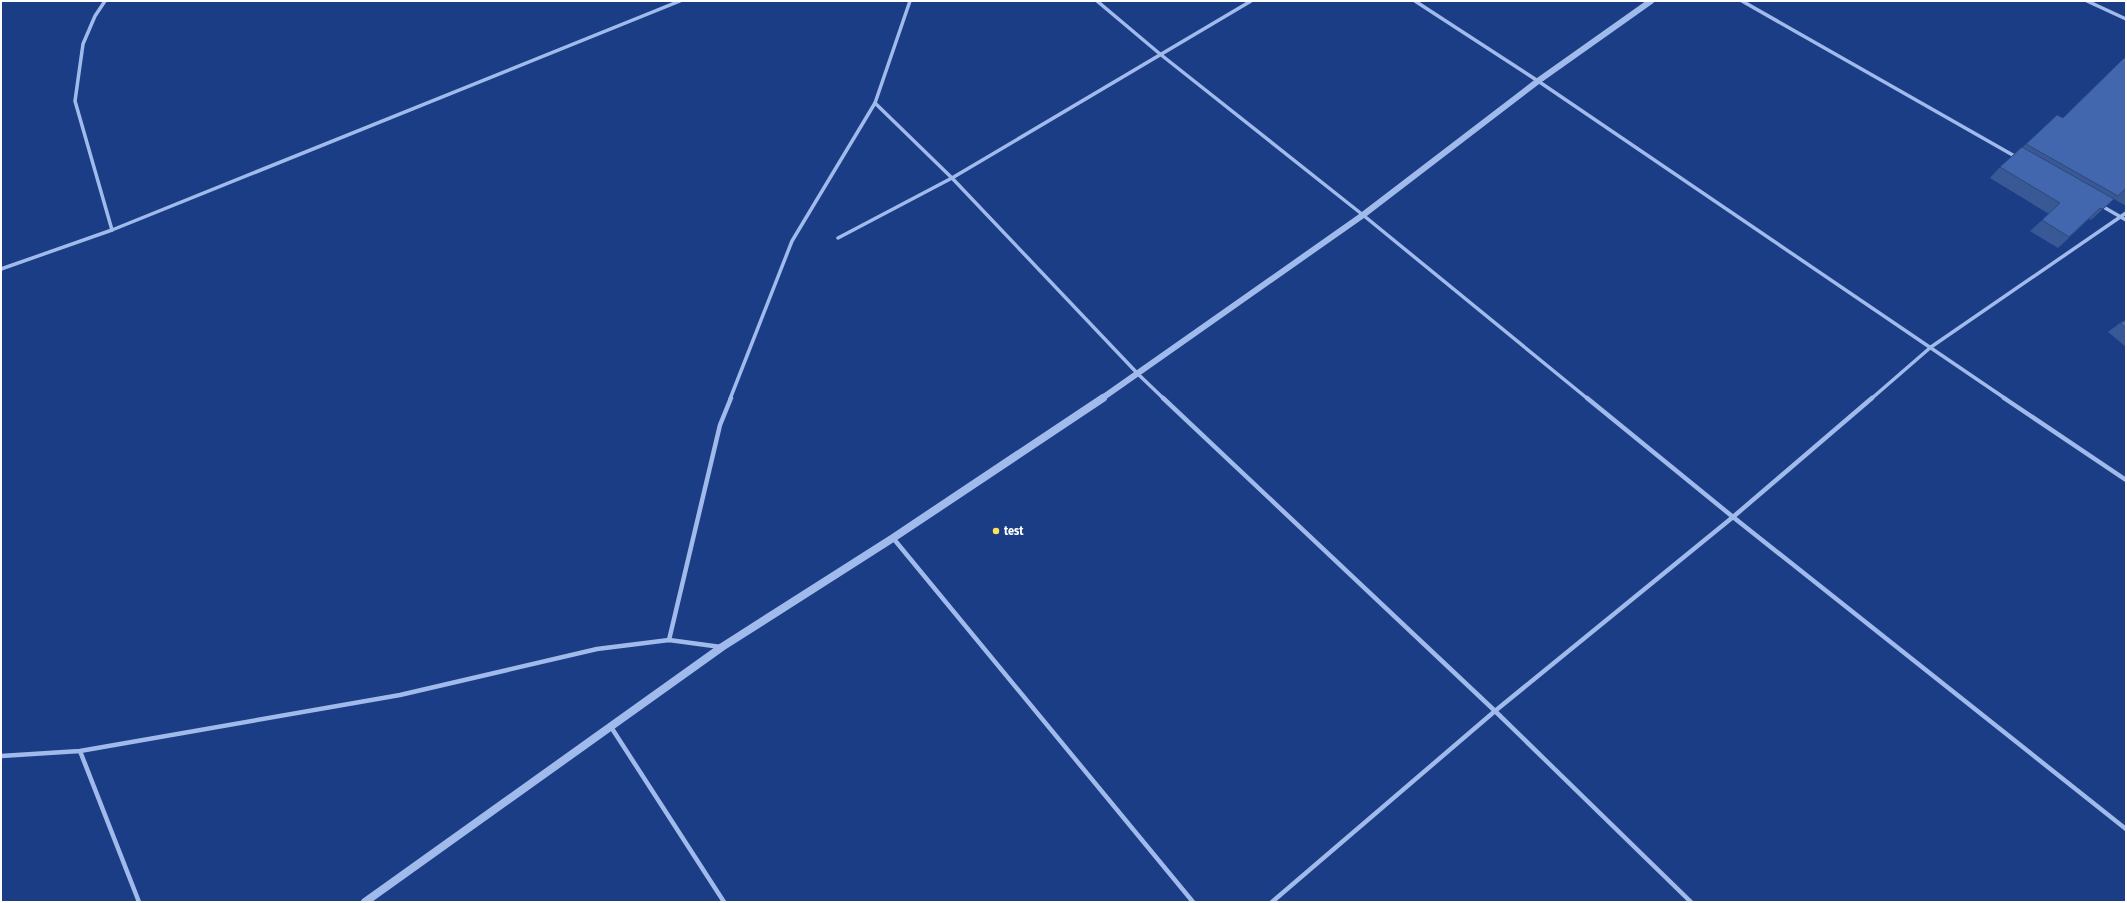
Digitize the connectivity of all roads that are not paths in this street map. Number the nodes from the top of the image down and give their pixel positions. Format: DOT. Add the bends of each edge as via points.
graph roads {
  1 [pos="105,1"];
  2 [pos="680,1"];
  3 [pos="910,1"];
  4 [pos="1097,1"];
  5 [pos="1251,1"];
  6 [pos="1415,1"];
  7 [pos="1652,1"];
  8 [pos="1742,1"];
  9 [pos="2087,1"];
  10 [pos="2126,19"];
  11 [pos="1160,54"];
  12 [pos="1538,81"];
  13 [pos="875,103"];
  14 [pos="2025,162"];
  15 [pos="952,178"];
  16 [pos="2094,202"];
  17 [pos="2126,213"];
  18 [pos="1363,215"];
  19 [pos="2124,219"];
  20 [pos="112,230"];
  21 [pos="838,238"];
  22 [pos="1,269"];
  23 [pos="1931,346"];
  24 [pos="1138,374"];
  25 [pos="2126,480"];
  26 [pos="1733,517"];
  27 [pos="893,538"];
  28 [pos="669,640"];
  29 [pos="722,647"];
  30 [pos="1495,711"];
  31 [pos="611,726"];
  32 [pos="80,751"];
  33 [pos="1,756"];
  34 [pos="2126,829"];
  35 [pos="139,902"];
  36 [pos="365,902"];
  37 [pos="724,902"];
  38 [pos="1193,902"];
  39 [pos="1272,902"];
  40 [pos="1691,902"];
  1 -- 20 [label="street" via="95,16 83,44 75,101"];
  2 -- 20 [label="street"];
  3 -- 13 [label="street"];
  4 -- 11 [label="street"];
  5 -- 11 [label="street"];
  6 -- 12 [label="street"];
  7 -- 12 [label="street"];
  8 -- 14 [label="street"];
  9 -- 10 [label="street"];
  11 -- 15 [label="street"];
  11 -- 18 [label="street"];
  12 -- 18 [label="street"];
  12 -- 23 [label="street"];
  13 -- 15 [label="street"];
  13 -- 28 [label="street" via="792,241 720,425"];
  15 -- 21 [label="street"];
  15 -- 24 [label="street"];
  16 -- 19 [label="street"];
  17 -- 19 [label="street"];
  18 -- 24 [label="street"];
  18 -- 26 [label="street"];
  19 -- 23 [label="street"];
  20 -- 22 [label="street"];
  23 -- 25 [label="street"];
  23 -- 26 [label="street"];
  24 -- 27 [label="street"];
  24 -- 30 [label="street"];
  26 -- 30 [label="street"];
  26 -- 34 [label="street"];
  27 -- 29 [label="street"];
  27 -- 38 [label="street"];
  28 -- 29 [label="street"];
  28 -- 32 [label="street" via="597,649 400,696"];
  29 -- 31 [label="street"];
  30 -- 39 [label="street"];
  30 -- 40 [label="street"];
  31 -- 36 [label="street"];
  31 -- 37 [label="street"];
  32 -- 33 [label="street"];
  32 -- 35 [label="street"];
}
